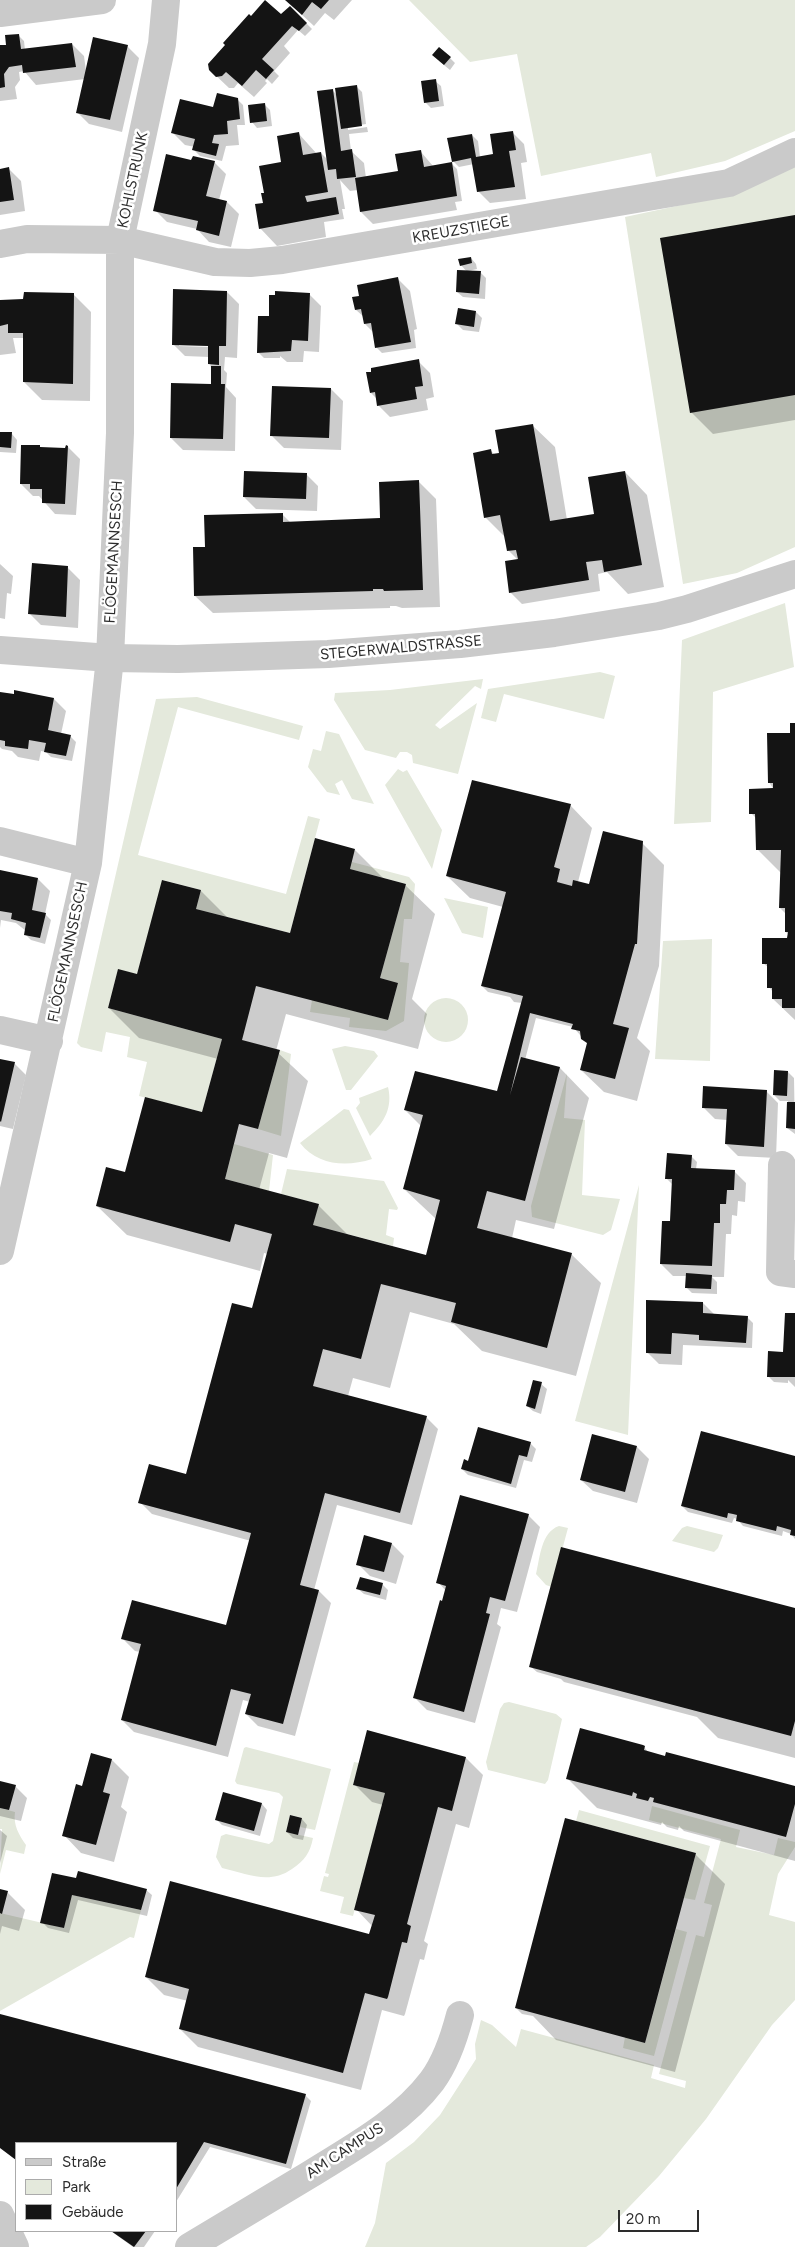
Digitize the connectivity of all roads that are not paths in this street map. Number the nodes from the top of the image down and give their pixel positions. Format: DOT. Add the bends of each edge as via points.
graph roads {
  1 [pos="102,0"];
  2 [pos="166,0"];
  3 [pos="0,13"];
  4 [pos="795,152"];
  5 [pos="120,240"];
  6 [pos="0,244"];
  7 [pos="795,574"];
  8 [pos="0,650"];
  9 [pos="110,658"];
  10 [pos="0,841"];
  11 [pos="88,862"];
  12 [pos="0,1030"];
  13 [pos="49,1041"];
  14 [pos="782,1165"];
  15 [pos="5,1207"];
  16 [pos="0,1251"];
  17 [pos="795,1274"];
  18 [pos="460,2015"];
  19 [pos="0,2215"];
  20 [pos="15,2247"];
  21 [pos="189,2247"];
  1 -- 3 [label="street"];
  2 -- 5 [label="street, KOHLSTRUNK" via="162,44"];
  4 -- 5 [label="street, KREUZSTIEGE" via="729,183 282,260 250,264 214,262"];
  5 -- 6 [label="street, KOHLSTRUNK" via="26,239"];
  5 -- 9 [label="street, FLÖGEMANNSESCH" via="120,433"];
  7 -- 9 [label="street, STEGERWALDSTRASSE" via="687,609 554,633 328,654"];
  8 -- 9 [label="street, STEGERWALDSTRASSE"];
  9 -- 11 [label="street, FLÖGEMANNSESCH"];
  10 -- 11 [label="street, FLÖGEMANNSESCH"];
  11 -- 13 [label="street, FLÖGEMANNSESCH"];
  12 -- 13 [label="street, FLÖGEMANNSESCH"];
  13 -- 15 [label="street, FLÖGEMANNSESCH"];
  14 -- 17 [label="street" via="780,1272"];
  15 -- 16 [label="street, FLÖGEMANNSESCH"];
  18 -- 21 [label="street, AM CAMPUS" via="442,2064 414,2102 368,2138"];
  19 -- 20 [label="street"];
}
